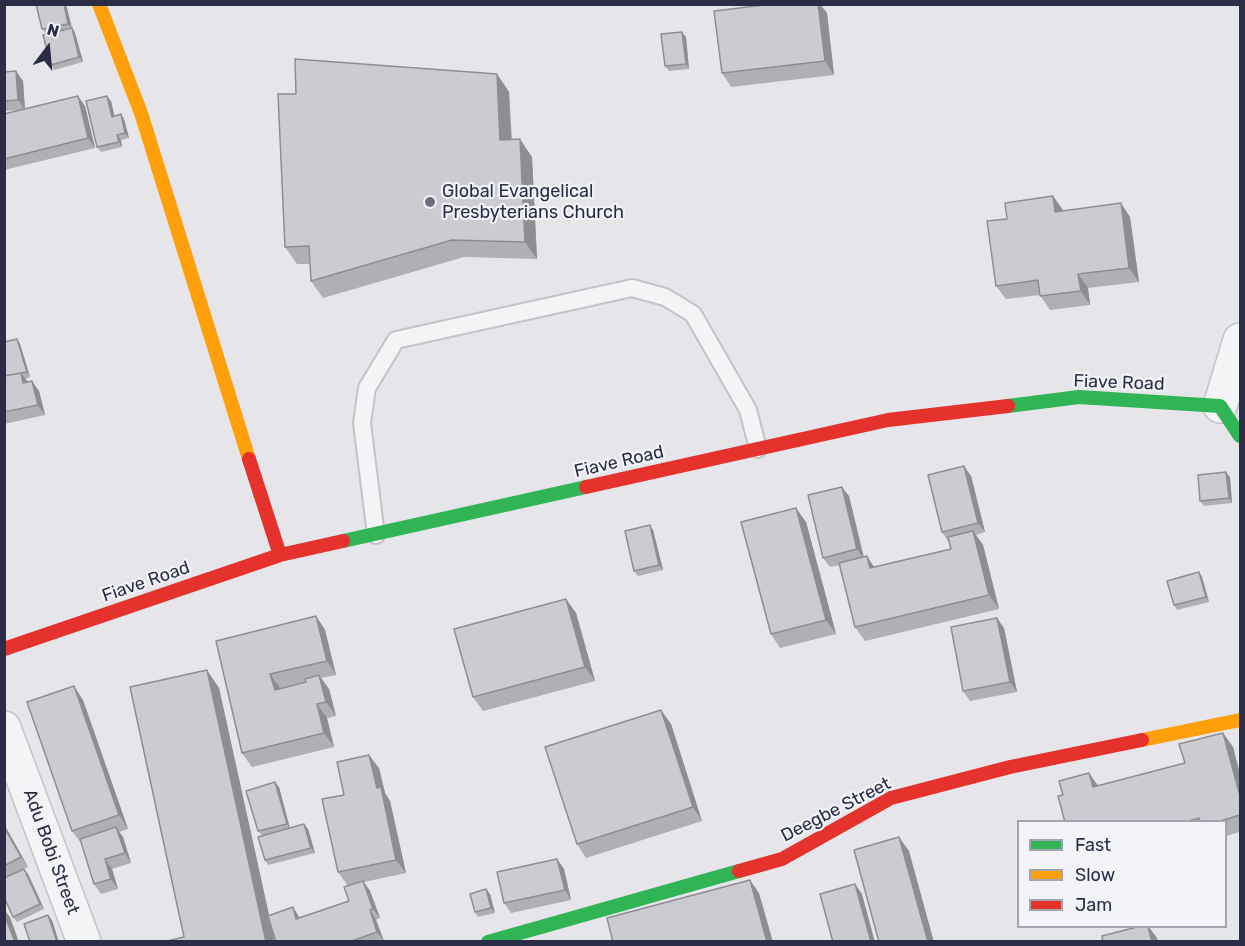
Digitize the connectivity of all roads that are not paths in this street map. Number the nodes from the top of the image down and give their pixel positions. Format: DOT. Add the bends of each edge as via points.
graph roads {
  1 [pos="99,4"];
  2 [pos="1240,340"];
  3 [pos="1220,406"];
  4 [pos="1240,436"];
  5 [pos="758,449"];
  6 [pos="376,535"];
  7 [pos="280,555"];
  8 [pos="4,649"];
  9 [pos="1240,720"];
  10 [pos="4,728"];
  11 [pos="84,942"];
  12 [pos="488,942"];
  1 -- 7 [label="street" via="141,113"];
  2 -- 3 [label="street"];
  3 -- 4 [label="street"];
  3 -- 5 [label="street, Fiave Road" via="1079,397 888,420"];
  5 -- 6 [label="street, Fiave Road"];
  5 -- 6 [label="lane" via="748,410 693,314 664,297 632,288 396,340 367,388 362,423"];
  6 -- 7 [label="street, Fiave Road"];
  7 -- 8 [label="street, Fiave Road"];
  9 -- 12 [label="street, Deegbe Street" via="1010,767 891,798 782,859"];
  10 -- 11 [label="street, Adu Bobi Street"];
}
